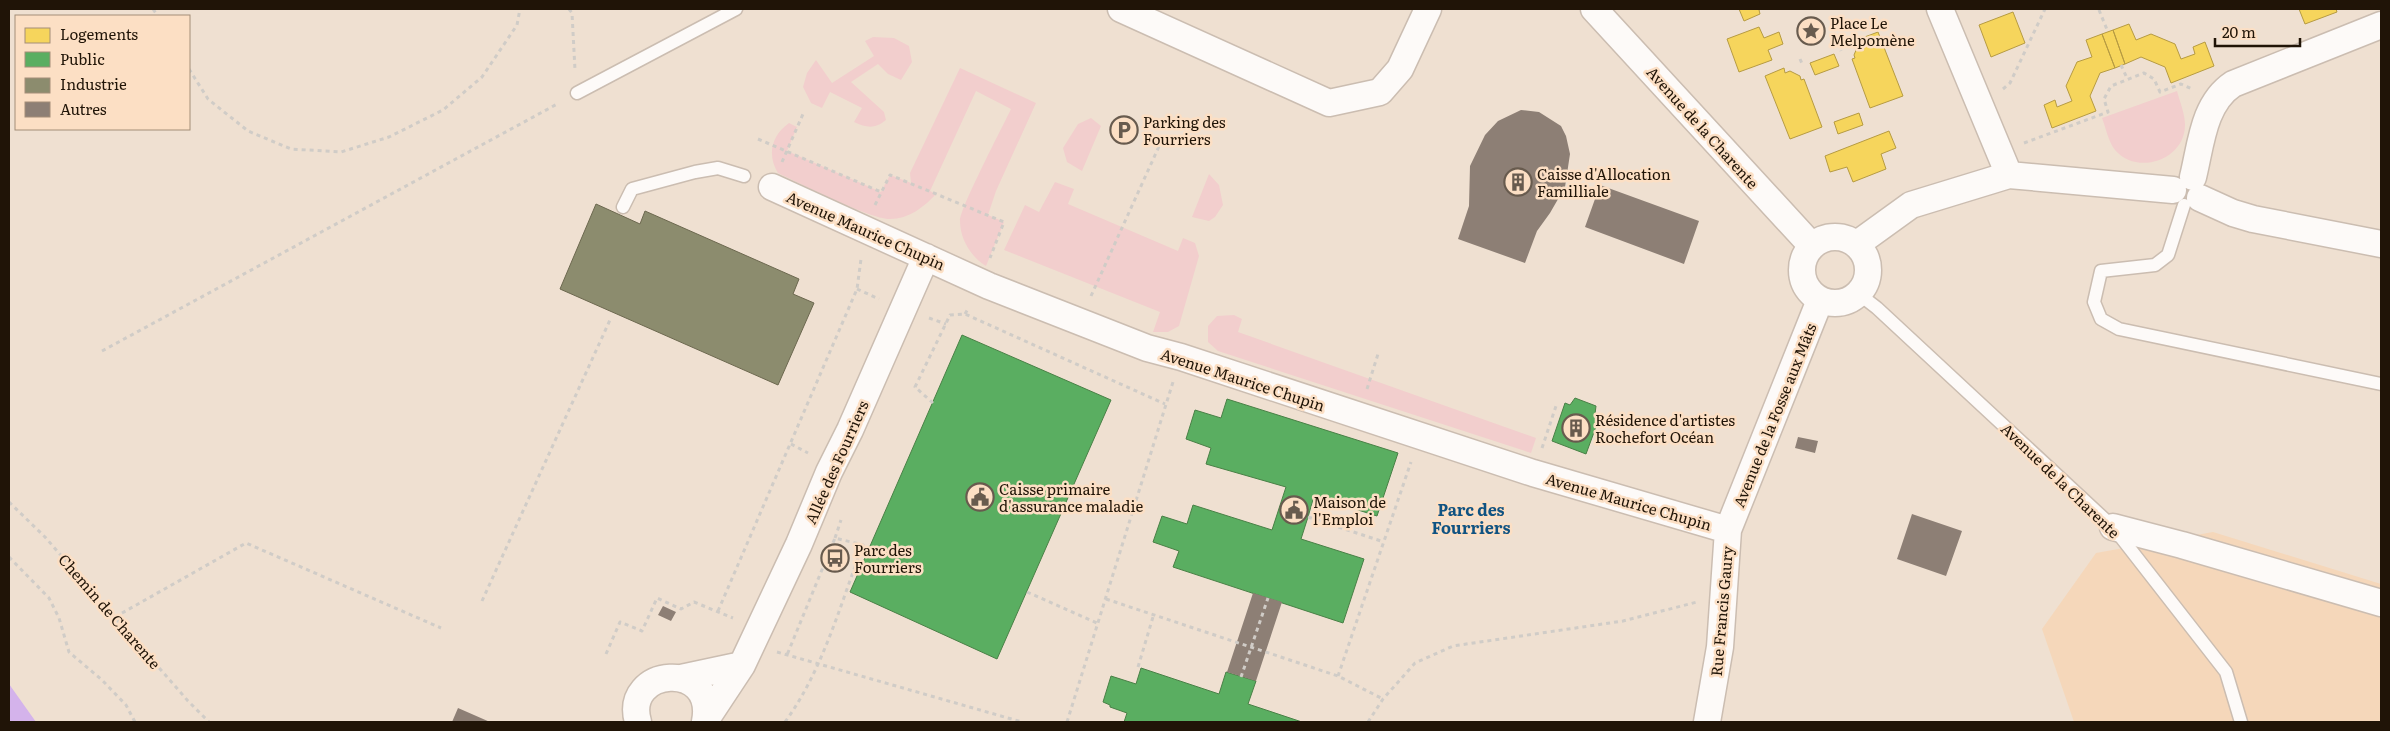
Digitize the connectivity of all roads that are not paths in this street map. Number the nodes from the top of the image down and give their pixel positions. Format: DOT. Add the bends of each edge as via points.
graph roads {
  1 [pos="736,9"];
  2 [pos="1121,9"];
  3 [pos="1428,9"];
  4 [pos="1594,9"];
  5 [pos="1940,9"];
  6 [pos="2381,25"];
  7 [pos="577,93"];
  8 [pos="2004,164"];
  9 [pos="744,176"];
  10 [pos="772,188"];
  11 [pos="2188,192"];
  12 [pos="623,207"];
  13 [pos="1857,244"];
  14 [pos="2381,244"];
  15 [pos="1812,246"];
  16 [pos="926,257"];
  17 [pos="1859,294"];
  18 [pos="1820,300"];
  19 [pos="2381,384"];
  20 [pos="2113,527"];
  21 [pos="1728,530"];
  22 [pos="2381,603"];
  23 [pos="751,647"];
  24 [pos="681,678"];
  25 [pos="638,722"];
  26 [pos="705,722"];
  27 [pos="1707,722"];
  28 [pos="2241,722"];
  1 -- 7 [label="lane"];
  2 -- 3 [label="street" via="1329,103 1380,92 1400,69"];
  4 -- 15 [label="street, Avenue de la Charente"];
  5 -- 8 [label="street"];
  6 -- 11 [label="street" via="2233,84 2215,99"];
  8 -- 11 [label="street"];
  8 -- 13 [label="street" via="1911,205"];
  9 -- 12 [label="lane" via="718,168 695,172 632,189"];
  10 -- 16 [label="street, Avenue Maurice Chupin"];
  11 -- 14 [label="street" via="2253,219"];
  11 -- 19 [label="lane" via="2168,255 2155,265 2101,271 2094,302 2101,319 2119,330"];
  13 -- 15 [label="street" via="1839,236 1820,240"];
  13 -- 17 [label="street" via="1864,253 1868,274"];
  15 -- 18 [label="street" via="1805,254 1802,276 1805,286"];
  16 -- 21 [label="street, Avenue Maurice Chupin" via="1078,323 1147,348 1533,473"];
  16 -- 23 [label="street, Allée des Fourriers"];
  17 -- 18 [label="street" via="1840,303"];
  17 -- 20 [label="lane, Avenue de la Charente"];
  18 -- 21 [label="street, Avenue de la Fosse aux Mâts"];
  20 -- 22 [label="street"];
  20 -- 28 [label="lane, Avenue de la Charente" via="2226,672"];
  21 -- 27 [label="street, Rue Francis Gaury" via="1720,648"];
  23 -- 24 [label="street"];
  23 -- 26 [label="street, Allée des Fourriers"];
  24 -- 25 [label="street" via="660,678 644,690 637,709"];
  24 -- 26 [label="street" via="691,682 702,695 707,710"];
}
